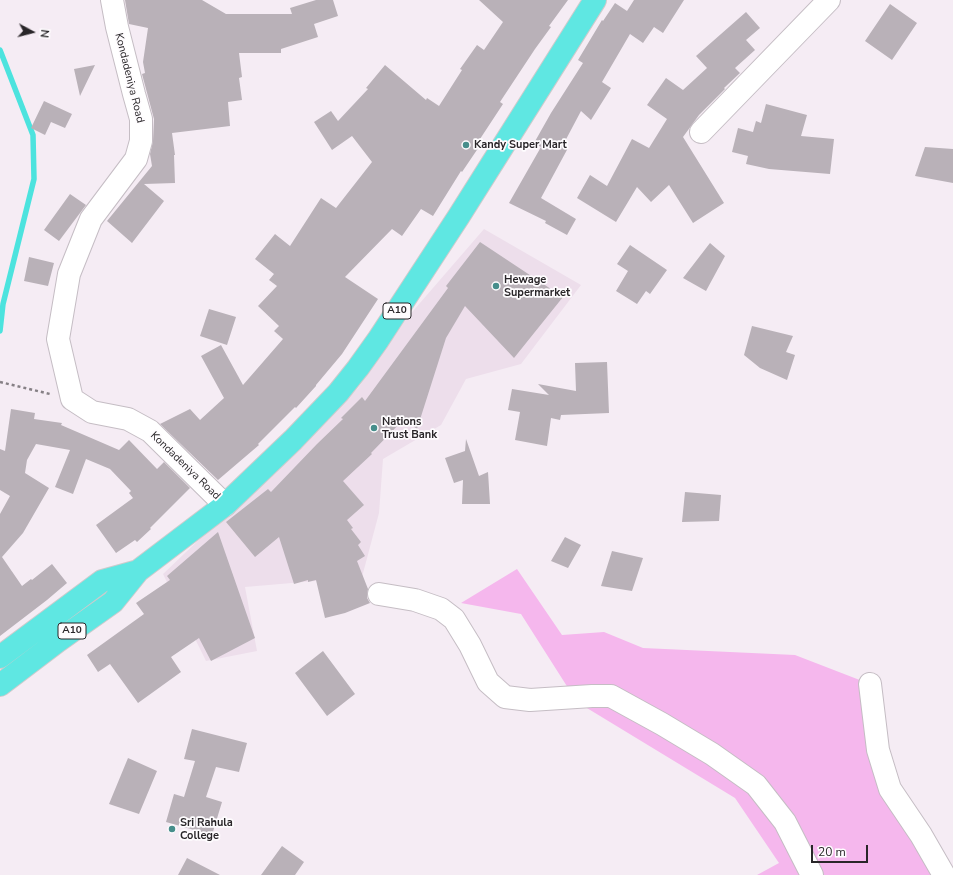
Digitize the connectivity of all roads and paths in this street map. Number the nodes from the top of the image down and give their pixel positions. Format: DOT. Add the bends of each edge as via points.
graph roads {
  1 [pos="112,0"];
  2 [pos="595,0"];
  3 [pos="829,0"];
  4 [pos="701,132"];
  5 [pos="0,382"];
  6 [pos="72,399"];
  7 [pos="224,505"];
  8 [pos="138,571"];
  9 [pos="379,594"];
  10 [pos="0,657"];
  11 [pos="870,684"];
  12 [pos="0,685"];
  13 [pos="812,875"];
  14 [pos="944,875"];
  1 -- 6 [label="street, Kondadeniya Road" via="141,119 141,141 136,159 91,219 69,274 58,339"];
  2 -- 7 [label="highway, A10" via="459,216 358,368 318,415"];
  3 -- 4 [label="street"];
  5 -- 6 [label="path"];
  6 -- 7 [label="street, Kondadeniya Road" via="92,412 128,419 150,431"];
  7 -- 8 [label="highway, A10"];
  8 -- 10 [label="highway, A10" via="102,581"];
  8 -- 12 [label="highway, A10" via="113,602"];
  9 -- 13 [label="street" via="415,600 441,609 454,619 470,644 488,682 505,697 530,700 611,696 712,754 756,785 785,822"];
  11 -- 14 [label="street" via="878,750 890,789"];
}
